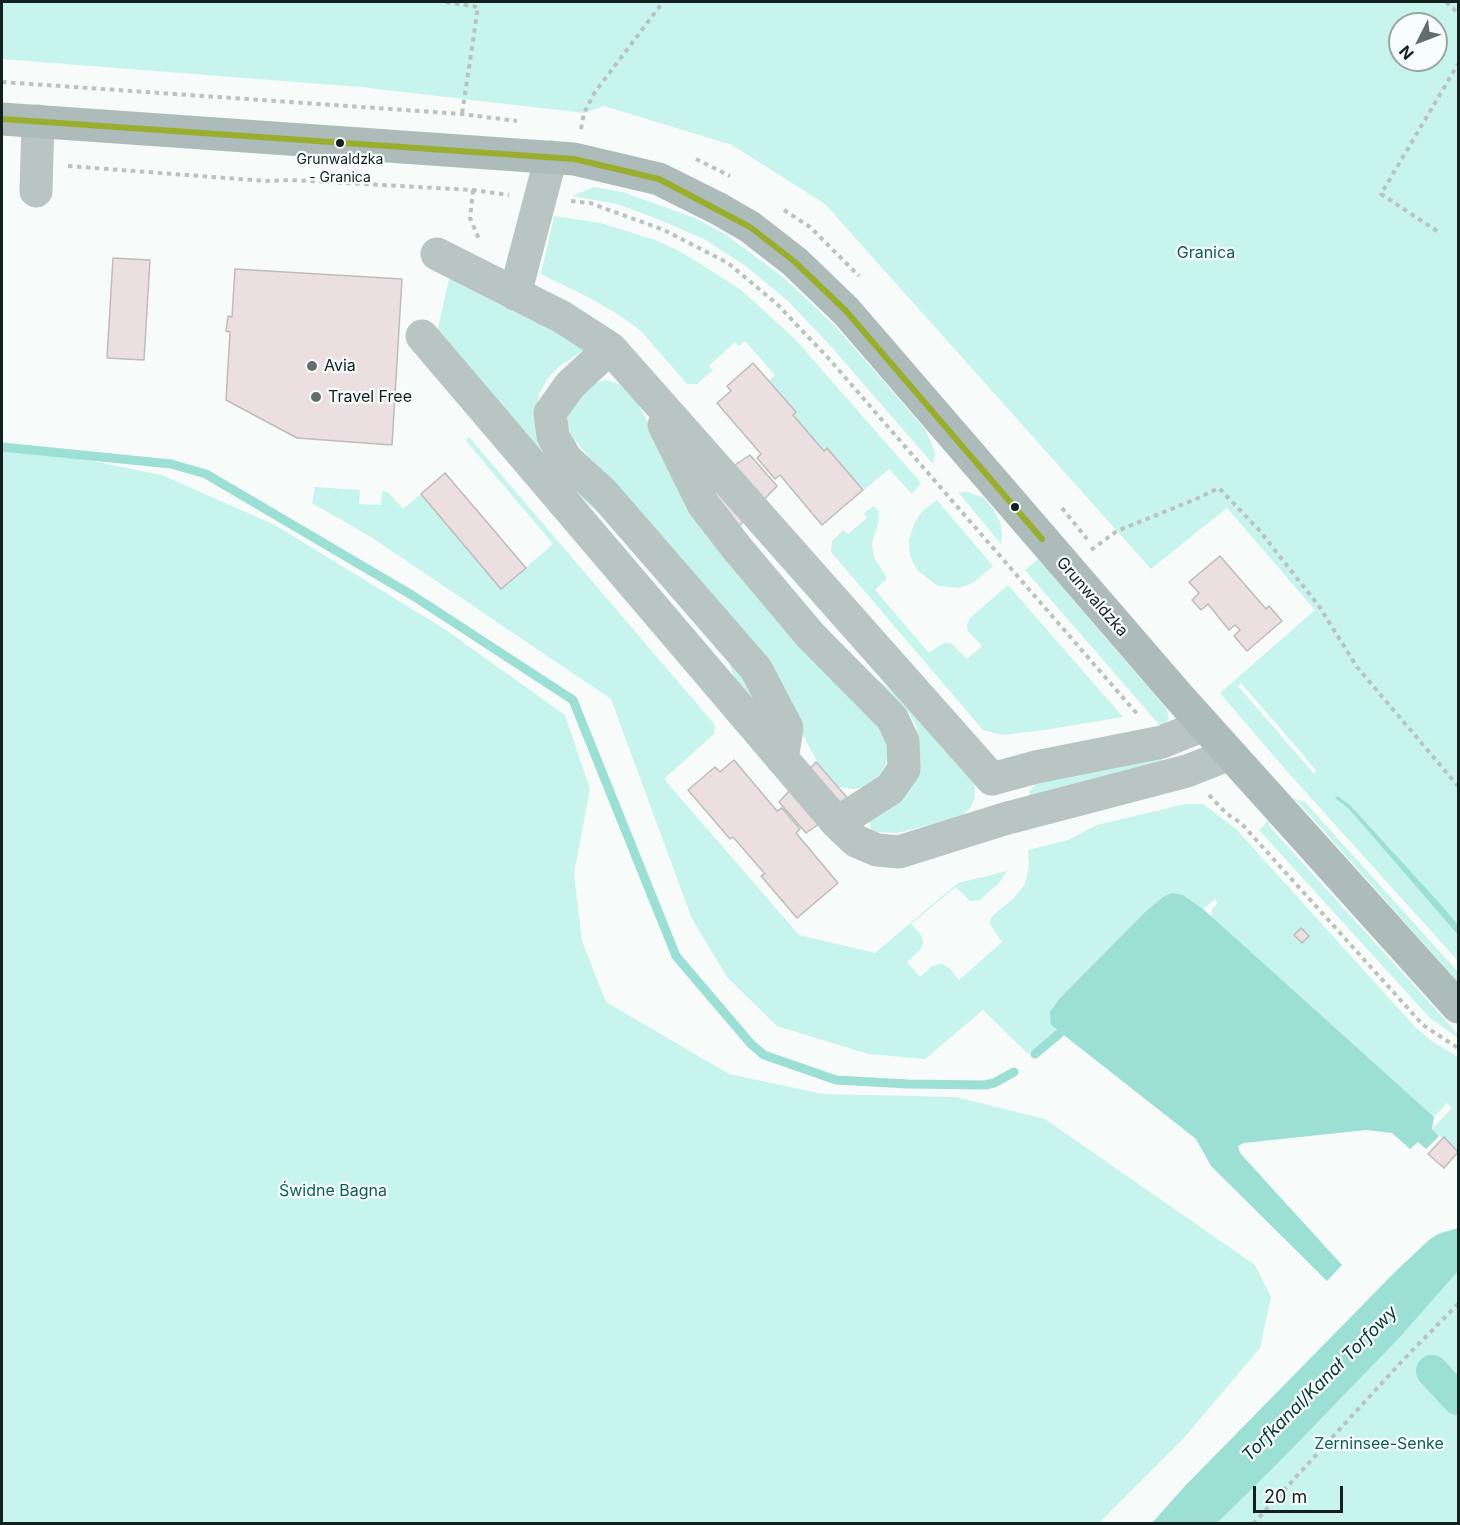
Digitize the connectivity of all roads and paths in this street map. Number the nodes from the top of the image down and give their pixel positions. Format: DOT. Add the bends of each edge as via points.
graph roads {
  1 [pos="446,2"];
  2 [pos="663,2"];
  3 [pos="1446,2"];
  4 [pos="1458,13"];
  5 [pos="1458,64"];
  6 [pos="2,82"];
  7 [pos="462,114"];
  8 [pos="2,119"];
  9 [pos="38,121"];
  10 [pos="521,121"];
  11 [pos="592,131"];
  12 [pos="569,148"];
  13 [pos="456,150"];
  14 [pos="692,158"];
  15 [pos="37,177"];
  16 [pos="733,178"];
  17 [pos="540,198"];
  18 [pos="782,209"];
  19 [pos="1437,231"];
  20 [pos="437,254"];
  21 [pos="860,277"];
  22 [pos="515,294"];
  23 [pos="422,336"];
  24 [pos="610,348"];
  25 [pos="645,386"];
  26 [pos="1054,500"];
  27 [pos="1078,559"];
  28 [pos="1098,559"];
  29 [pos="1204,725"];
  30 [pos="1162,742"];
  31 [pos="1230,754"];
  32 [pos="782,759"];
  33 [pos="1187,771"];
  34 [pos="992,779"];
  35 [pos="1458,786"];
  36 [pos="1004,819"];
  37 [pos="837,823"];
  38 [pos="1458,1007"];
  39 [pos="1458,1048"];
  40 [pos="1458,1304"];
  41 [pos="1253,1524"];
  1 -- 7 [label="path" via="478,7"];
  2 -- 12 [label="path" via="595,92"];
  3 -- 4 [label="path"];
  5 -- 19 [label="path" via="1381,194"];
  6 -- 7 [label="path"];
  7 -- 10 [label="path"];
  7 -- 13 [label="path"];
  8 -- 9 [label="main road, Grunwaldzka"];
  9 -- 13 [label="main road, Grunwaldzka"];
  9 -- 15 [label="lane"];
  11 -- 12 [label="path"];
  12 -- 13 [label="main road, Grunwaldzka"];
  12 -- 17 [label="lane"];
  12 -- 27 [label="main road, Grunwaldzka" via="658,179 750,227 795,262 846,311"];
  14 -- 16 [label="path"];
  15 -- 17 [label="path" via="290,180 472,190"];
  17 -- 22 [label="lane"];
  17 -- 30 [label="path" via="590,203 664,230 728,263 777,304"];
  18 -- 21 [label="path" via="810,227"];
  20 -- 22 [label="lane"];
  22 -- 24 [label="lane" via="562,317"];
  23 -- 32 [label="lane"];
  24 -- 25 [label="lane"];
  24 -- 32 [label="lane" via="570,385 550,413 552,436 566,459 604,494 756,669 786,728"];
  25 -- 34 [label="lane"];
  25 -- 37 [label="lane" via="703,504 810,635 892,718 903,741 904,769 890,789"];
  26 -- 27 [label="path" via="1086,536"];
  27 -- 28 [label="path"];
  27 -- 29 [label="main road, Grunwaldzka"];
  27 -- 35 [label="path" via="1117,531 1219,488 1259,530 1319,606 1357,667"];
  29 -- 30 [label="lane"];
  29 -- 31 [label="main road, Grunwaldzka"];
  30 -- 34 [label="lane"];
  31 -- 33 [label="lane"];
  31 -- 38 [label="main road, Grunwaldzka"];
  32 -- 37 [label="lane"];
  33 -- 36 [label="lane"];
  33 -- 39 [label="path" via="1224,811 1241,823 1423,1025"];
  34 -- 36 [label="lane"];
  36 -- 37 [label="lane" via="899,852 877,850 856,841"];
  40 -- 41 [label="path"];
}
